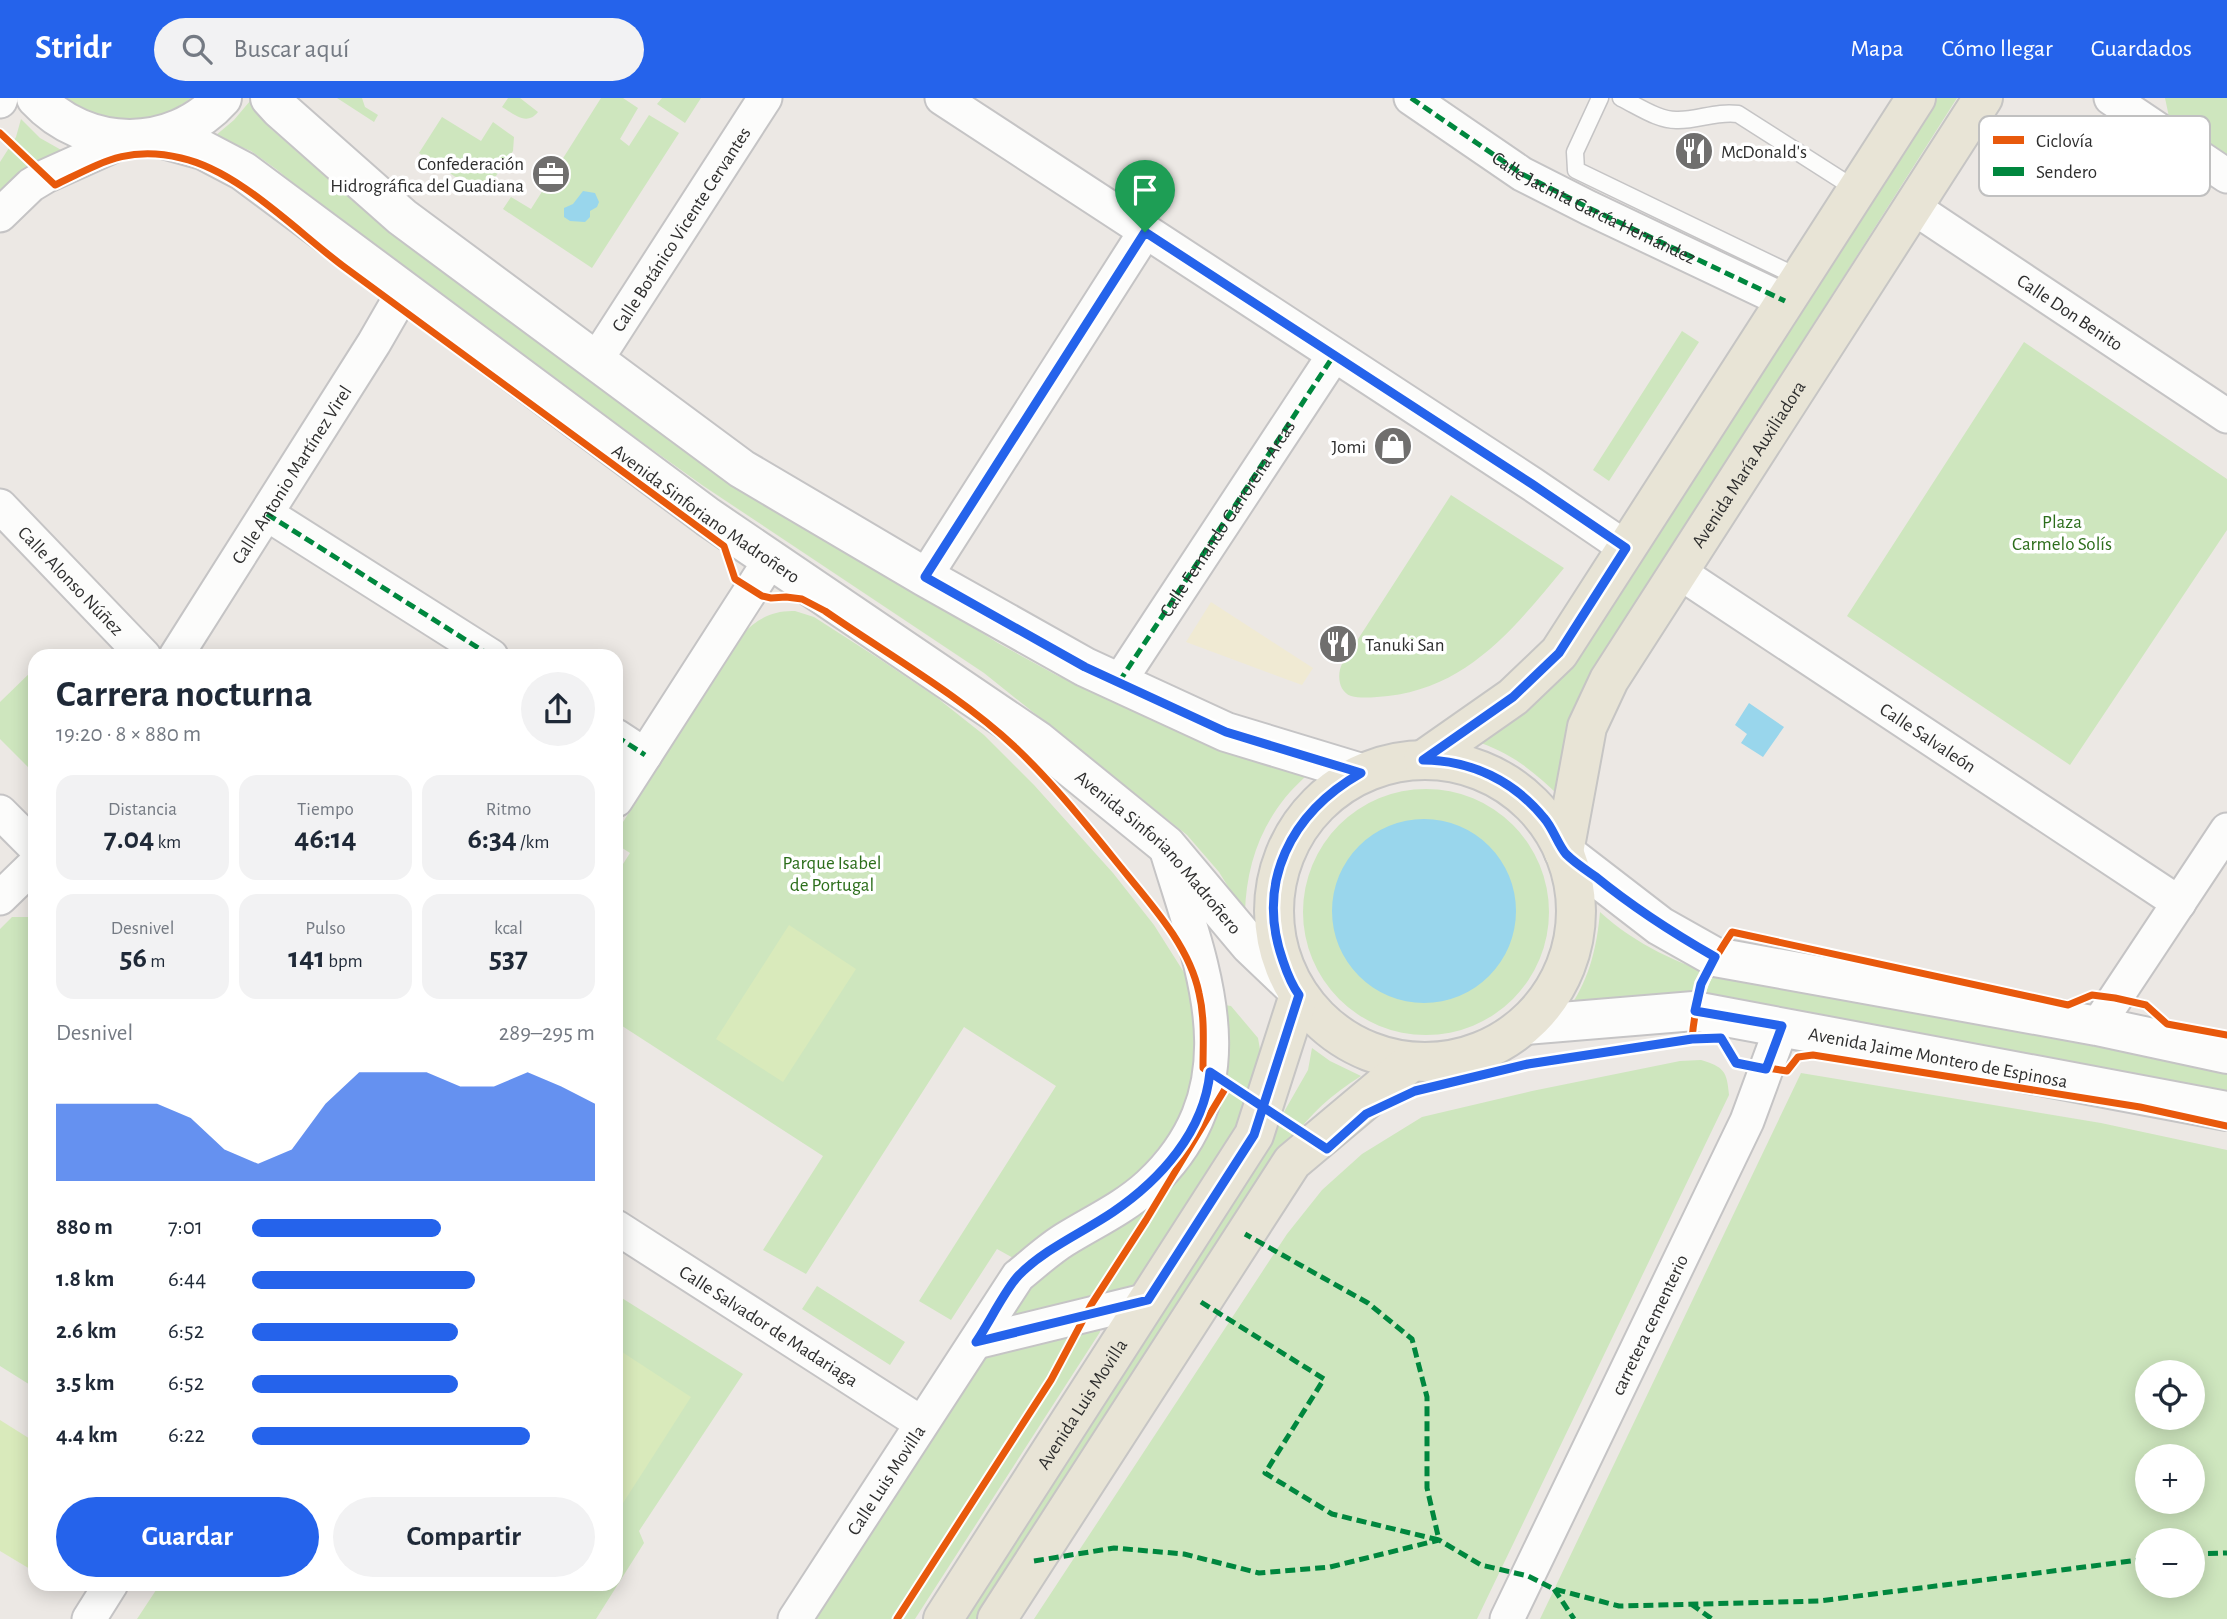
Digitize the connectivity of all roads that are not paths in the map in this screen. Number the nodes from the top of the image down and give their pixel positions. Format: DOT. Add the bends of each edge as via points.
graph roads {
  1 [pos="36,98"];
  2 [pos="222,98"];
  3 [pos="270,98"];
  4 [pos="765,98"];
  5 [pos="942,98"];
  6 [pos="1411,98"];
  7 [pos="1600,98"];
  8 [pos="1621,98"];
  9 [pos="1916,98"];
  10 [pos="1983,98"];
  11 [pos="2127,102"];
  12 [pos="2146,116"];
  13 [pos="141,138"];
  14 [pos="2210,163"];
  15 [pos="2227,176"];
  16 [pos="1857,190"];
  17 [pos="1913,207"];
  18 [pos="0,215"];
  19 [pos="1145,232"];
  20 [pos="1793,290"];
  21 [pos="404,291"];
  22 [pos="1334,355"];
  23 [pos="596,360"];
  24 [pos="2227,416"];
  25 [pos="0,506"];
  26 [pos="267,514"];
  27 [pos="1626,548"];
  28 [pos="771,559"];
  29 [pos="1679,572"];
  30 [pos="925,577"];
  31 [pos="137,649"];
  32 [pos="180,649"];
  33 [pos="480,649"];
  34 [pos="1119,682"];
  35 [pos="623,741"];
  36 [pos="645,755"];
  37 [pos="1423,760"];
  38 [pos="1361,773"];
  39 [pos="623,789"];
  40 [pos="0,812"];
  41 [pos="2227,830"];
  42 [pos="28,840"];
  43 [pos="1166,845"];
  44 [pos="1564,852"];
  45 [pos="28,870"];
  46 [pos="0,898"];
  47 [pos="2179,904"];
  48 [pos="1295,990"];
  49 [pos="1525,1025"];
  50 [pos="1782,1026"];
  51 [pos="2097,1026"];
  52 [pos="2227,1054"];
  53 [pos="1411,1062"];
  54 [pos="2227,1111"];
  55 [pos="623,1231"];
  56 [pos="1148,1300"];
  57 [pos="976,1342"];
  58 [pos="921,1423"];
  59 [pos="107,1591"];
  60 [pos="89,1619"];
  61 [pos="795,1619"];
  62 [pos="943,1619"];
  63 [pos="997,1619"];
  64 [pos="1507,1619"];
  1 -- 13 [label="main road, Avenida Sinforiano Madroñero" via="53,114 87,133"];
  2 -- 13 [label="main road" via="186,127"];
  3 -- 23 [label="main road" via="402,217"];
  4 -- 23 [label="street, Calle Botánico Vicente Cervantes"];
  5 -- 19 [label="street"];
  6 -- 20 [label="street, Calle Jacinta García Hernández" via="1522,174 1589,208"];
  7 -- 20 [label="lane" via="1575,152 1574,165 1580,173"];
  8 -- 16 [label="lane" via="1668,119 1738,114"];
  9 -- 16 [label="main road"];
  10 -- 17 [label="main road, Avenida María Auxiliadora"];
  11 -- 12 [label="street"];
  13 -- 18 [label="street" via="46,176"];
  13 -- 21 [label="main road, Avenida Sinforiano Madroñero" via="202,150 243,171"];
  14 -- 15 [label="street"];
  16 -- 20 [label="main road"];
  17 -- 24 [label="street, Calle Don Benito"];
  17 -- 29 [label="main road, Avenida María Auxiliadora"];
  19 -- 22 [label="street"];
  19 -- 30 [label="street"];
  20 -- 27 [label="main road"];
  21 -- 26 [label="street, Calle Antonio Martínez Virel"];
  21 -- 28 [label="main road, Avenida Sinforiano Madroñero"];
  22 -- 27 [label="street"];
  22 -- 34 [label="street, Calle Fernando Garrorena Arcas"];
  23 -- 30 [label="main road" via="742,469"];
  25 -- 31 [label="street, Calle Alonso Núñez"];
  26 -- 32 [label="street, Calle Antonio Martínez Virel"];
  26 -- 33 [label="street"];
  27 -- 37 [label="main road" via="1559,653 1513,697"];
  28 -- 36 [label="street"];
  28 -- 43 [label="main road, Avenida Sinforiano Madroñero" via="1038,741"];
  29 -- 44 [label="main road, Avenida María Auxiliadora" via="1609,680 1587,727"];
  29 -- 47 [label="street, Calle Salvaleón"];
  30 -- 34 [label="main road"];
  34 -- 38 [label="main road" via="1226,732"];
  35 -- 36 [label="street"];
  36 -- 39 [label="street"];
  37 -- 38 [label="main road"];
  37 -- 44 [label="main road" via="1461,764 1508,784 1545,819"];
  38 -- 48 [label="main road" via="1319,802 1289,843 1280,866 1274,890 1275,939"];
  40 -- 42 [label="street"];
  41 -- 47 [label="street"];
  43 -- 48 [label="main road, Avenida Sinforiano Madroñero" via="1250,945"];
  43 -- 57 [label="street, Calle Luis Movilla" via="1211,1006 1212,1054 1202,1106 1169,1164 1112,1213 1063,1241 1018,1276"];
  44 -- 49 [label="main road" via="1575,889 1574,940 1556,988"];
  44 -- 51 [label="main road" via="1660,926 1715,957"];
  45 -- 46 [label="street"];
  47 -- 51 [label="street"];
  48 -- 53 [label="main road" via="1322,1023 1342,1038 1387,1058"];
  48 -- 56 [label="main road, Avenida Luis Movilla" via="1254,1135"];
  49 -- 50 [label="main road, Avenida Jaime Montero de Espinosa" via="1695,1011"];
  49 -- 53 [label="main road" via="1483,1051 1436,1063"];
  50 -- 54 [label="main road, Avenida Jaime Montero de Espinosa"];
  50 -- 64 [label="street, carretera cementerio" via="1747,1121"];
  51 -- 52 [label="main road"];
  53 -- 63 [label="main road" via="1292,1162"];
  55 -- 58 [label="street, Calle Salvador de Madariaga"];
  56 -- 57 [label="street"];
  56 -- 62 [label="main road, Avenida Luis Movilla"];
  57 -- 58 [label="street, Calle Luis Movilla"];
  58 -- 61 [label="street, Calle Luis Movilla"];
  59 -- 60 [label="street"];
}
